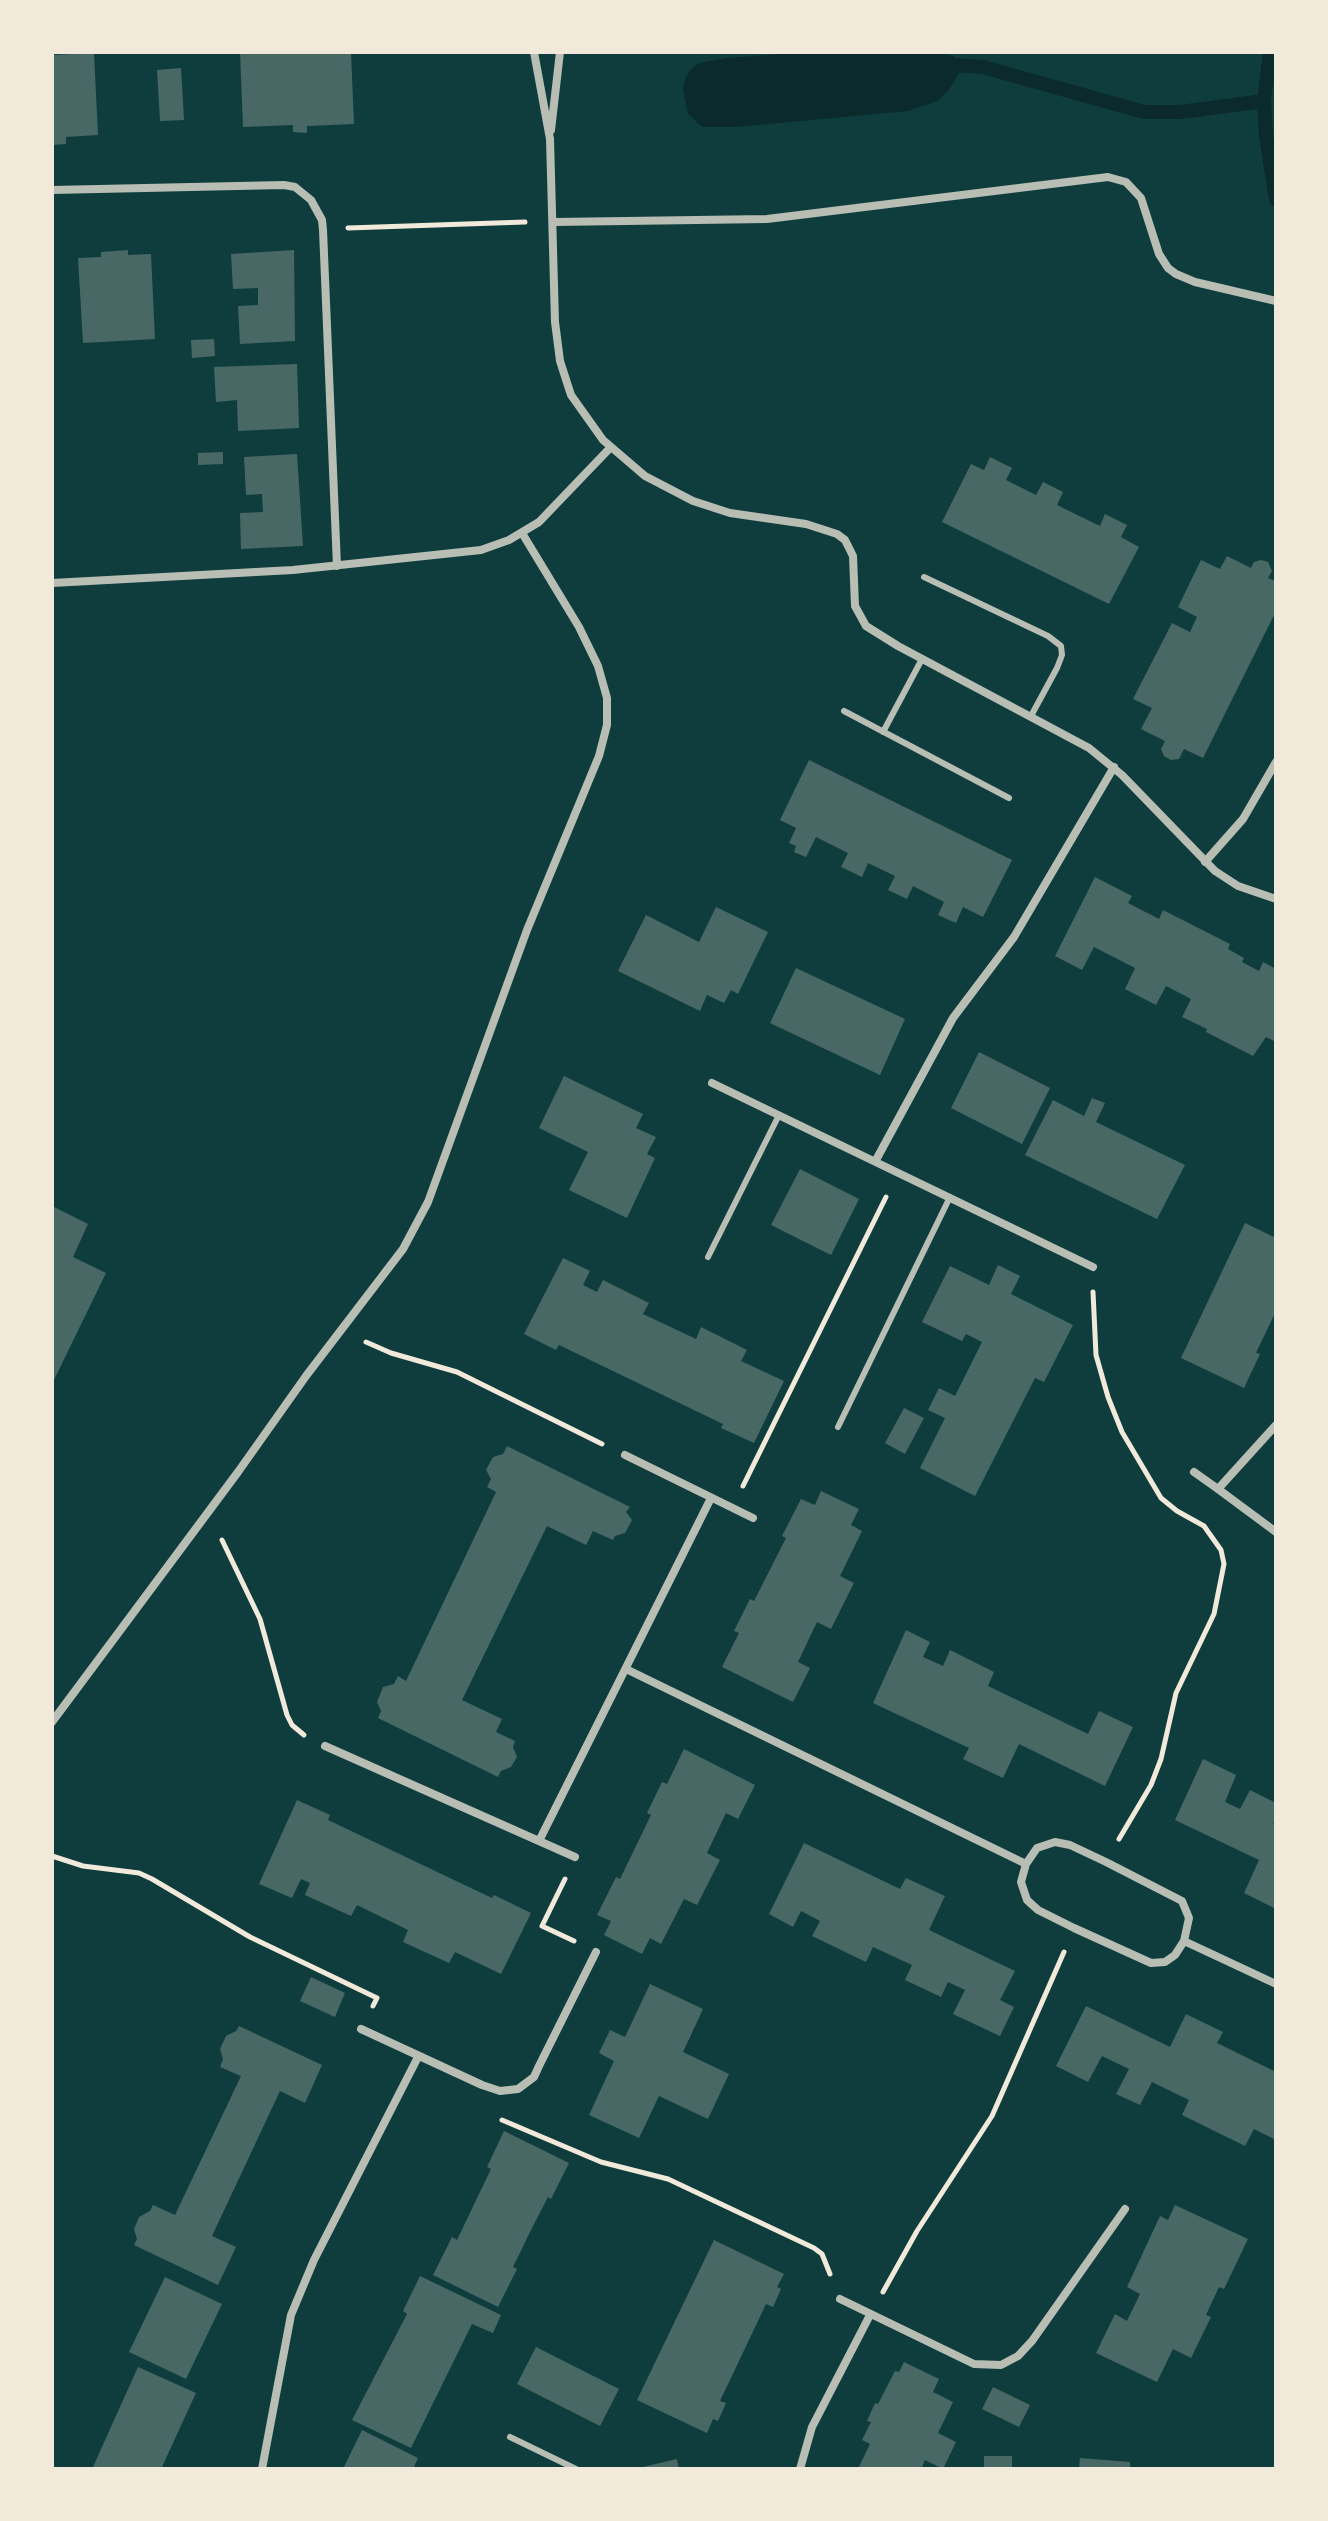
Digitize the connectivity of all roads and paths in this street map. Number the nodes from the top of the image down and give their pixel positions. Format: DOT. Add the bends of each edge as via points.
graph roads {
  1 [pos="534,52"];
  2 [pos="560,52"];
  3 [pos="550,139"];
  4 [pos="52,190"];
  5 [pos="554,222"];
  6 [pos="323,230"];
  7 [pos="1276,301"];
  8 [pos="610,448"];
  9 [pos="522,533"];
  10 [pos="337,566"];
  11 [pos="924,577"];
  12 [pos="52,583"];
  13 [pos="922,659"];
  14 [pos="844,711"];
  15 [pos="1031,716"];
  16 [pos="883,732"];
  17 [pos="1276,762"];
  18 [pos="1114,767"];
  19 [pos="1009,798"];
  20 [pos="1205,862"];
  21 [pos="1276,899"];
  22 [pos="712,1083"];
  23 [pos="779,1115"];
  24 [pos="876,1160"];
  25 [pos="898,1171"];
  26 [pos="950,1197"];
  27 [pos="708,1257"];
  28 [pos="1093,1267"];
  29 [pos="345,1326"];
  30 [pos="1276,1425"];
  31 [pos="838,1427"];
  32 [pos="625,1455"];
  33 [pos="1194,1472"];
  34 [pos="1218,1489"];
  35 [pos="711,1498"];
  36 [pos="733,1508"];
  37 [pos="203,1518"];
  38 [pos="753,1518"];
  39 [pos="1276,1532"];
  40 [pos="626,1669"];
  41 [pos="52,1722"];
  42 [pos="325,1746"];
  43 [pos="540,1839"];
  44 [pos="52,1856"];
  45 [pos="575,1857"];
  46 [pos="1106,1862"];
  47 [pos="1026,1864"];
  48 [pos="1074,1928"];
  49 [pos="1184,1941"];
  50 [pos="596,1952"];
  51 [pos="1276,1984"];
  52 [pos="361,2029"];
  53 [pos="418,2057"];
  54 [pos="489,2088"];
  55 [pos="1125,2209"];
  56 [pos="840,2299"];
  57 [pos="870,2315"];
  58 [pos="510,2437"];
  59 [pos="262,2469"];
  60 [pos="576,2469"];
  61 [pos="800,2469"];
  1 -- 3 [label="street"];
  2 -- 3 [label="street"];
  3 -- 5 [label="street"];
  4 -- 6 [label="street" via="284,185 311,200"];
  5 -- 6 [label="path"];
  5 -- 7 [label="street" via="767,219 1108,177 1126,182 1141,198 1159,254 1176,274"];
  5 -- 8 [label="street" via="555,322 563,373 576,405"];
  6 -- 10 [label="street"];
  8 -- 9 [label="street" via="553,510"];
  8 -- 13 [label="street" via="656,483 693,501 837,534 853,556 860,619"];
  9 -- 10 [label="street" via="481,550"];
  9 -- 29 [label="street" via="598,666 607,698 607,725 420,1219"];
  10 -- 12 [label="street"];
  11 -- 15 [label="lane" via="1061,646 1062,655"];
  13 -- 15 [label="street"];
  13 -- 16 [label="lane"];
  14 -- 16 [label="lane"];
  15 -- 18 [label="street"];
  16 -- 19 [label="lane"];
  17 -- 20 [label="street" via="1243,819"];
  18 -- 20 [label="street"];
  18 -- 24 [label="street" via="1014,937 948,1026"];
  20 -- 21 [label="street" via="1238,886"];
  22 -- 23 [label="street"];
  23 -- 24 [label="street"];
  23 -- 27 [label="lane"];
  24 -- 25 [label="street"];
  25 -- 26 [label="street"];
  25 -- 36 [label="path"];
  26 -- 28 [label="street"];
  26 -- 31 [label="lane"];
  28 -- 46 [label="path" via="1096,1355 1115,1416 1161,1498 1204,1526 1224,1564 1214,1614 1173,1701 1157,1770"];
  29 -- 32 [label="path" via="374,1346 457,1372"];
  29 -- 37 [label="street"];
  30 -- 34 [label="street"];
  32 -- 35 [label="street"];
  33 -- 34 [label="street"];
  34 -- 39 [label="street"];
  35 -- 36 [label="street"];
  35 -- 40 [label="street"];
  36 -- 38 [label="street"];
  37 -- 41 [label="street"];
  37 -- 42 [label="path" via="220,1537 255,1607 292,1725"];
  40 -- 43 [label="street"];
  40 -- 47 [label="street"];
  42 -- 43 [label="street"];
  43 -- 45 [label="street"];
  44 -- 52 [label="path" via="139,1873 250,1937 377,1998"];
  45 -- 50 [label="path" via="542,1926"];
  46 -- 47 [label="street" via="1055,1842 1037,1848"];
  46 -- 49 [label="street" via="1182,1901 1189,1918"];
  47 -- 48 [label="street" via="1021,1882 1027,1900"];
  48 -- 49 [label="street" via="1151,1963 1165,1962"];
  48 -- 57 [label="path" via="992,2116"];
  49 -- 51 [label="street"];
  50 -- 54 [label="street" via="534,2077 512,2090"];
  52 -- 53 [label="street"];
  53 -- 54 [label="street"];
  53 -- 59 [label="street" via="296,2302"];
  54 -- 56 [label="path" via="479,2110 585,2156 668,2179 814,2248 826,2262"];
  55 -- 57 [label="street" via="1025,2351 1001,2365 974,2364"];
  56 -- 57 [label="street"];
  57 -- 61 [label="street" via="812,2427"];
  58 -- 60 [label="lane"];
}
